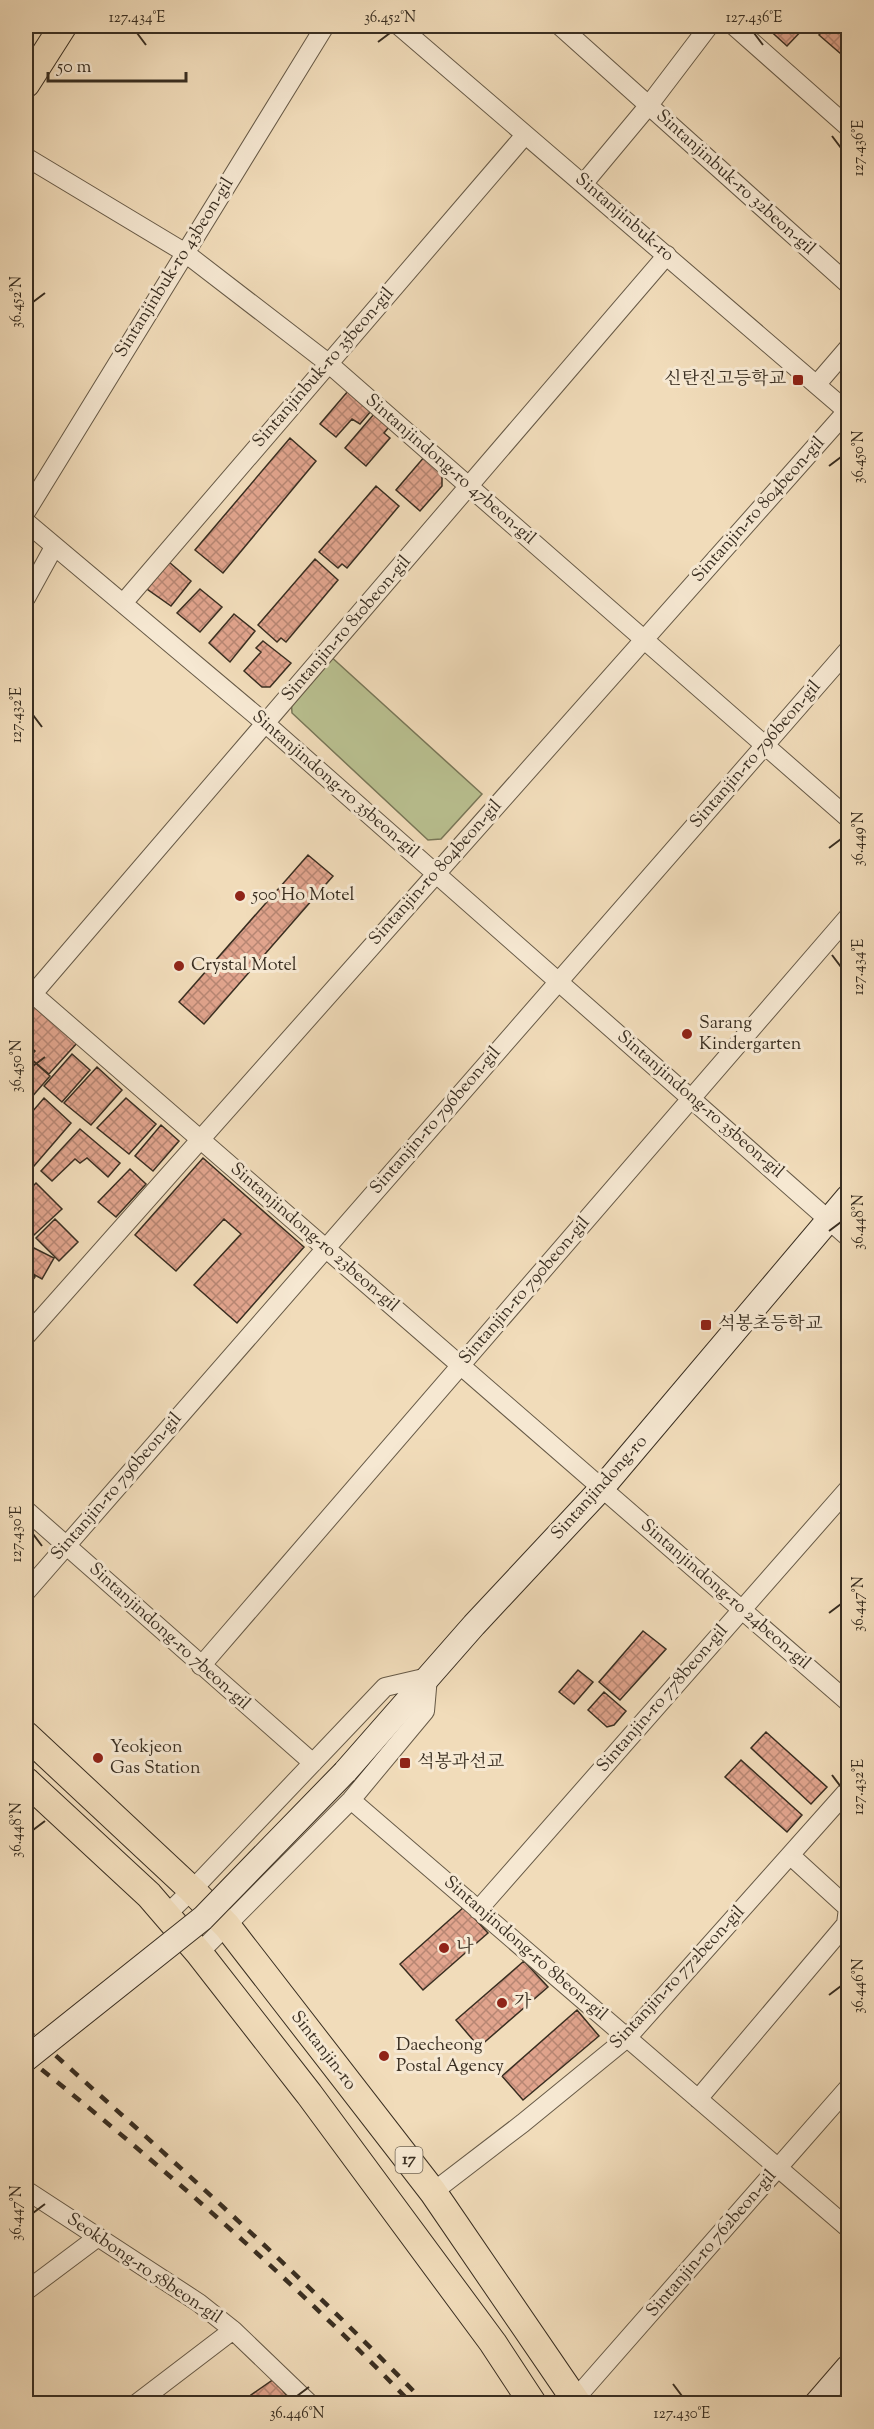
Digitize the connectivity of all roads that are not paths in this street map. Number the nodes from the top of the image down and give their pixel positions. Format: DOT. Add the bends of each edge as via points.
graph roads {
  1 [pos="63,26"];
  2 [pos="325,26"];
  3 [pos="399,26"];
  4 [pos="560,26"];
  5 [pos="709,26"];
  6 [pos="734,26"];
  7 [pos="26,84"];
  8 [pos="649,105"];
  9 [pos="849,127"];
  10 [pos="525,135"];
  11 [pos="26,157"];
  12 [pos="584,183"];
  13 [pos="184,252"];
  14 [pos="667,255"];
  15 [pos="849,284"];
  16 [pos="849,348"];
  17 [pos="328,363"];
  18 [pos="817,384"];
  19 [pos="848,411"];
  20 [pos="469,486"];
  21 [pos="26,512"];
  22 [pos="26,522"];
  23 [pos="54,548"];
  24 [pos="26,598"];
  25 [pos="124,602"];
  26 [pos="644,639"];
  27 [pos="849,650"];
  28 [pos="265,723"];
  29 [pos="765,744"];
  30 [pos="849,818"];
  31 [pos="435,874"];
  32 [pos="849,917"];
  33 [pos="558,981"];
  34 [pos="28,995"];
  35 [pos="693,1097"];
  36 [pos="200,1140"];
  37 [pos="849,1197"];
  38 [pos="829,1220"];
  39 [pos="849,1237"];
  40 [pos="325,1249"];
  41 [pos="26,1336"];
  42 [pos="462,1365"];
  43 [pos="602,1488"];
  44 [pos="849,1489"];
  45 [pos="26,1510"];
  46 [pos="67,1545"];
  47 [pos="26,1592"];
  48 [pos="742,1610"];
  49 [pos="201,1666"];
  50 [pos="428,1677"];
  51 [pos="849,1702"];
  52 [pos="26,1735"];
  53 [pos="313,1764"];
  54 [pos="26,1781"];
  55 [pos="849,1790"];
  56 [pos="351,1800"];
  57 [pos="790,1855"];
  58 [pos="192,1890"];
  59 [pos="478,1910"];
  60 [pos="166,1915"];
  61 [pos="227,1926"];
  62 [pos="199,1953"];
  63 [pos="627,2038"];
  64 [pos="26,2059"];
  65 [pos="300,2083"];
  66 [pos="849,2088"];
  67 [pos="698,2099"];
  68 [pos="367,2108"];
  69 [pos="779,2168"];
  70 [pos="26,2190"];
  71 [pos="433,2192"];
  72 [pos="849,2228"];
  73 [pos="98,2237"];
  74 [pos="26,2291"];
  75 [pos="233,2330"];
  76 [pos="849,2367"];
  77 [pos="576,2401"];
  78 [pos="136,2403"];
  79 [pos="310,2403"];
  80 [pos="533,2403"];
  81 [pos="816,2403"];
  1 -- 7 [label="main road"];
  2 -- 13 [label="street, Sintanjinbuk-ro 43beon-gil"];
  3 -- 10 [label="street, Sintanjinbuk-ro"];
  4 -- 8 [label="street, Sintanjinbuk-ro 32beon-gil"];
  5 -- 8 [label="street, Sintanjinbuk-ro 32beon-gil"];
  6 -- 9 [label="street"];
  8 -- 12 [label="street, Sintanjinbuk-ro 32beon-gil"];
  8 -- 15 [label="street, Sintanjinbuk-ro 32beon-gil"];
  10 -- 12 [label="street, Sintanjinbuk-ro"];
  10 -- 17 [label="street, Sintanjinbuk-ro 35beon-gil"];
  11 -- 13 [label="street, Sintanjindong-ro 47beon-gil"];
  12 -- 14 [label="street, Sintanjinbuk-ro"];
  13 -- 17 [label="street, Sintanjindong-ro 47beon-gil"];
  13 -- 21 [label="street, Sintanjinbuk-ro 43beon-gil"];
  14 -- 18 [label="street, Sintanjinbuk-ro"];
  14 -- 20 [label="street, Sintanjin-ro 810beon-gil"];
  16 -- 18 [label="street"];
  17 -- 20 [label="street, Sintanjindong-ro 47beon-gil"];
  17 -- 25 [label="street, Sintanjinbuk-ro 35beon-gil"];
  18 -- 19 [label="street, Sintanjinbuk-ro"];
  19 -- 26 [label="street, Sintanjin-ro 804beon-gil"];
  20 -- 26 [label="street, Sintanjindong-ro 47beon-gil"];
  20 -- 28 [label="street, Sintanjin-ro 810beon-gil"];
  22 -- 23 [label="street, Sintanjindong-ro 35beon-gil"];
  23 -- 24 [label="street"];
  23 -- 25 [label="street, Sintanjindong-ro 35beon-gil"];
  25 -- 28 [label="street, Sintanjindong-ro 35beon-gil"];
  26 -- 29 [label="street, Sintanjindong-ro 47beon-gil"];
  26 -- 31 [label="street, Sintanjin-ro 804beon-gil"];
  27 -- 29 [label="street, Sintanjin-ro 796beon-gil"];
  28 -- 31 [label="street, Sintanjindong-ro 35beon-gil"];
  28 -- 34 [label="street, Sintanjin-ro 810beon-gil"];
  29 -- 30 [label="street, Sintanjindong-ro 47beon-gil"];
  29 -- 33 [label="street, Sintanjin-ro 796beon-gil"];
  31 -- 33 [label="street, Sintanjindong-ro 35beon-gil"];
  31 -- 36 [label="street, Sintanjin-ro 804beon-gil"];
  32 -- 35 [label="street, Sintanjin-ro 790beon-gil"];
  33 -- 35 [label="street, Sintanjindong-ro 35beon-gil"];
  33 -- 40 [label="street, Sintanjin-ro 796beon-gil"];
  34 -- 36 [label="street, Sintanjindong-ro 23beon-gil"];
  35 -- 38 [label="street, Sintanjindong-ro 35beon-gil"];
  35 -- 42 [label="street, Sintanjin-ro 790beon-gil"];
  36 -- 40 [label="street, Sintanjindong-ro 23beon-gil"];
  36 -- 41 [label="street, Sintanjin-ro 804beon-gil"];
  37 -- 38 [label="main road, Sintanjindong-ro"];
  38 -- 39 [label="street, Sintanjindong-ro 35beon-gil"];
  38 -- 43 [label="main road, Sintanjindong-ro"];
  40 -- 42 [label="street, Sintanjindong-ro 23beon-gil"];
  40 -- 46 [label="street, Sintanjin-ro 796beon-gil"];
  42 -- 43 [label="street, Sintanjindong-ro 23beon-gil"];
  42 -- 49 [label="street, Sintanjin-ro 790beon-gil"];
  43 -- 48 [label="street, Sintanjindong-ro 24beon-gil"];
  43 -- 50 [label="main road, Sintanjindong-ro"];
  44 -- 48 [label="street, Sintanjin-ro 778beon-gil"];
  45 -- 46 [label="street, Sintanjindong-ro 7beon-gil"];
  46 -- 47 [label="street, Sintanjin-ro 796beon-gil"];
  46 -- 49 [label="street, Sintanjindong-ro 7beon-gil"];
  48 -- 51 [label="street, Sintanjindong-ro 24beon-gil"];
  48 -- 59 [label="street, Sintanjin-ro 778beon-gil"];
  49 -- 53 [label="street, Sintanjindong-ro 7beon-gil"];
  50 -- 53 [label="street" via="386,1687"];
  50 -- 56 [label="street" via="425,1711"];
  50 -- 64 [label="main road, Sintanjindong-ro, bridge" via="345,1772 203,1918"];
  52 -- 58 [label="main road, Sintanjin-ro / 17"];
  53 -- 58 [label="street"];
  54 -- 60 [label="main road, Sintanjin-ro / 17"];
  55 -- 57 [label="street, Sintanjin-ro 772beon-gil"];
  56 -- 59 [label="street, Sintanjindong-ro 8beon-gil"];
  56 -- 61 [label="street"];
  57 -- 63 [label="street, Sintanjin-ro 772beon-gil"];
  57 -- 67 [label="street" via="848,1908 846,1924"];
  58 -- 60 [label="street"];
  58 -- 61 [label="main road, Sintanjin-ro / 17"];
  59 -- 63 [label="street, Sintanjindong-ro 8beon-gil"];
  60 -- 62 [label="main road, Sintanjin-ro / 17"];
  61 -- 62 [label="street"];
  61 -- 68 [label="main road, Sintanjin-ro / 17"];
  62 -- 65 [label="main road, Sintanjin-ro / 17"];
  63 -- 67 [label="street, Sintanjindong-ro 8beon-gil"];
  63 -- 71 [label="street, Sintanjin-ro 772beon-gil"];
  65 -- 68 [label="main road" via="307,2066 317,2069 335,2091"];
  65 -- 80 [label="main road, Sintanjin-ro / 17"];
  66 -- 69 [label="street, Sintanjin-ro 762beon-gil"];
  67 -- 69 [label="street, Sintanjindong-ro 8beon-gil"];
  68 -- 71 [label="main road, Sintanjin-ro / 17"];
  69 -- 72 [label="street, Sintanjindong-ro 8beon-gil"];
  69 -- 77 [label="street, Sintanjin-ro 762beon-gil"];
  70 -- 73 [label="street, Seokbong-ro 58beon-gil"];
  71 -- 77 [label="main road, Sintanjin-ro / 17"];
  73 -- 74 [label="street"];
  73 -- 75 [label="street, Seokbong-ro 58beon-gil"];
  75 -- 78 [label="street"];
  75 -- 79 [label="street, Seokbong-ro 58beon-gil"];
  76 -- 81 [label="main road"];
}
